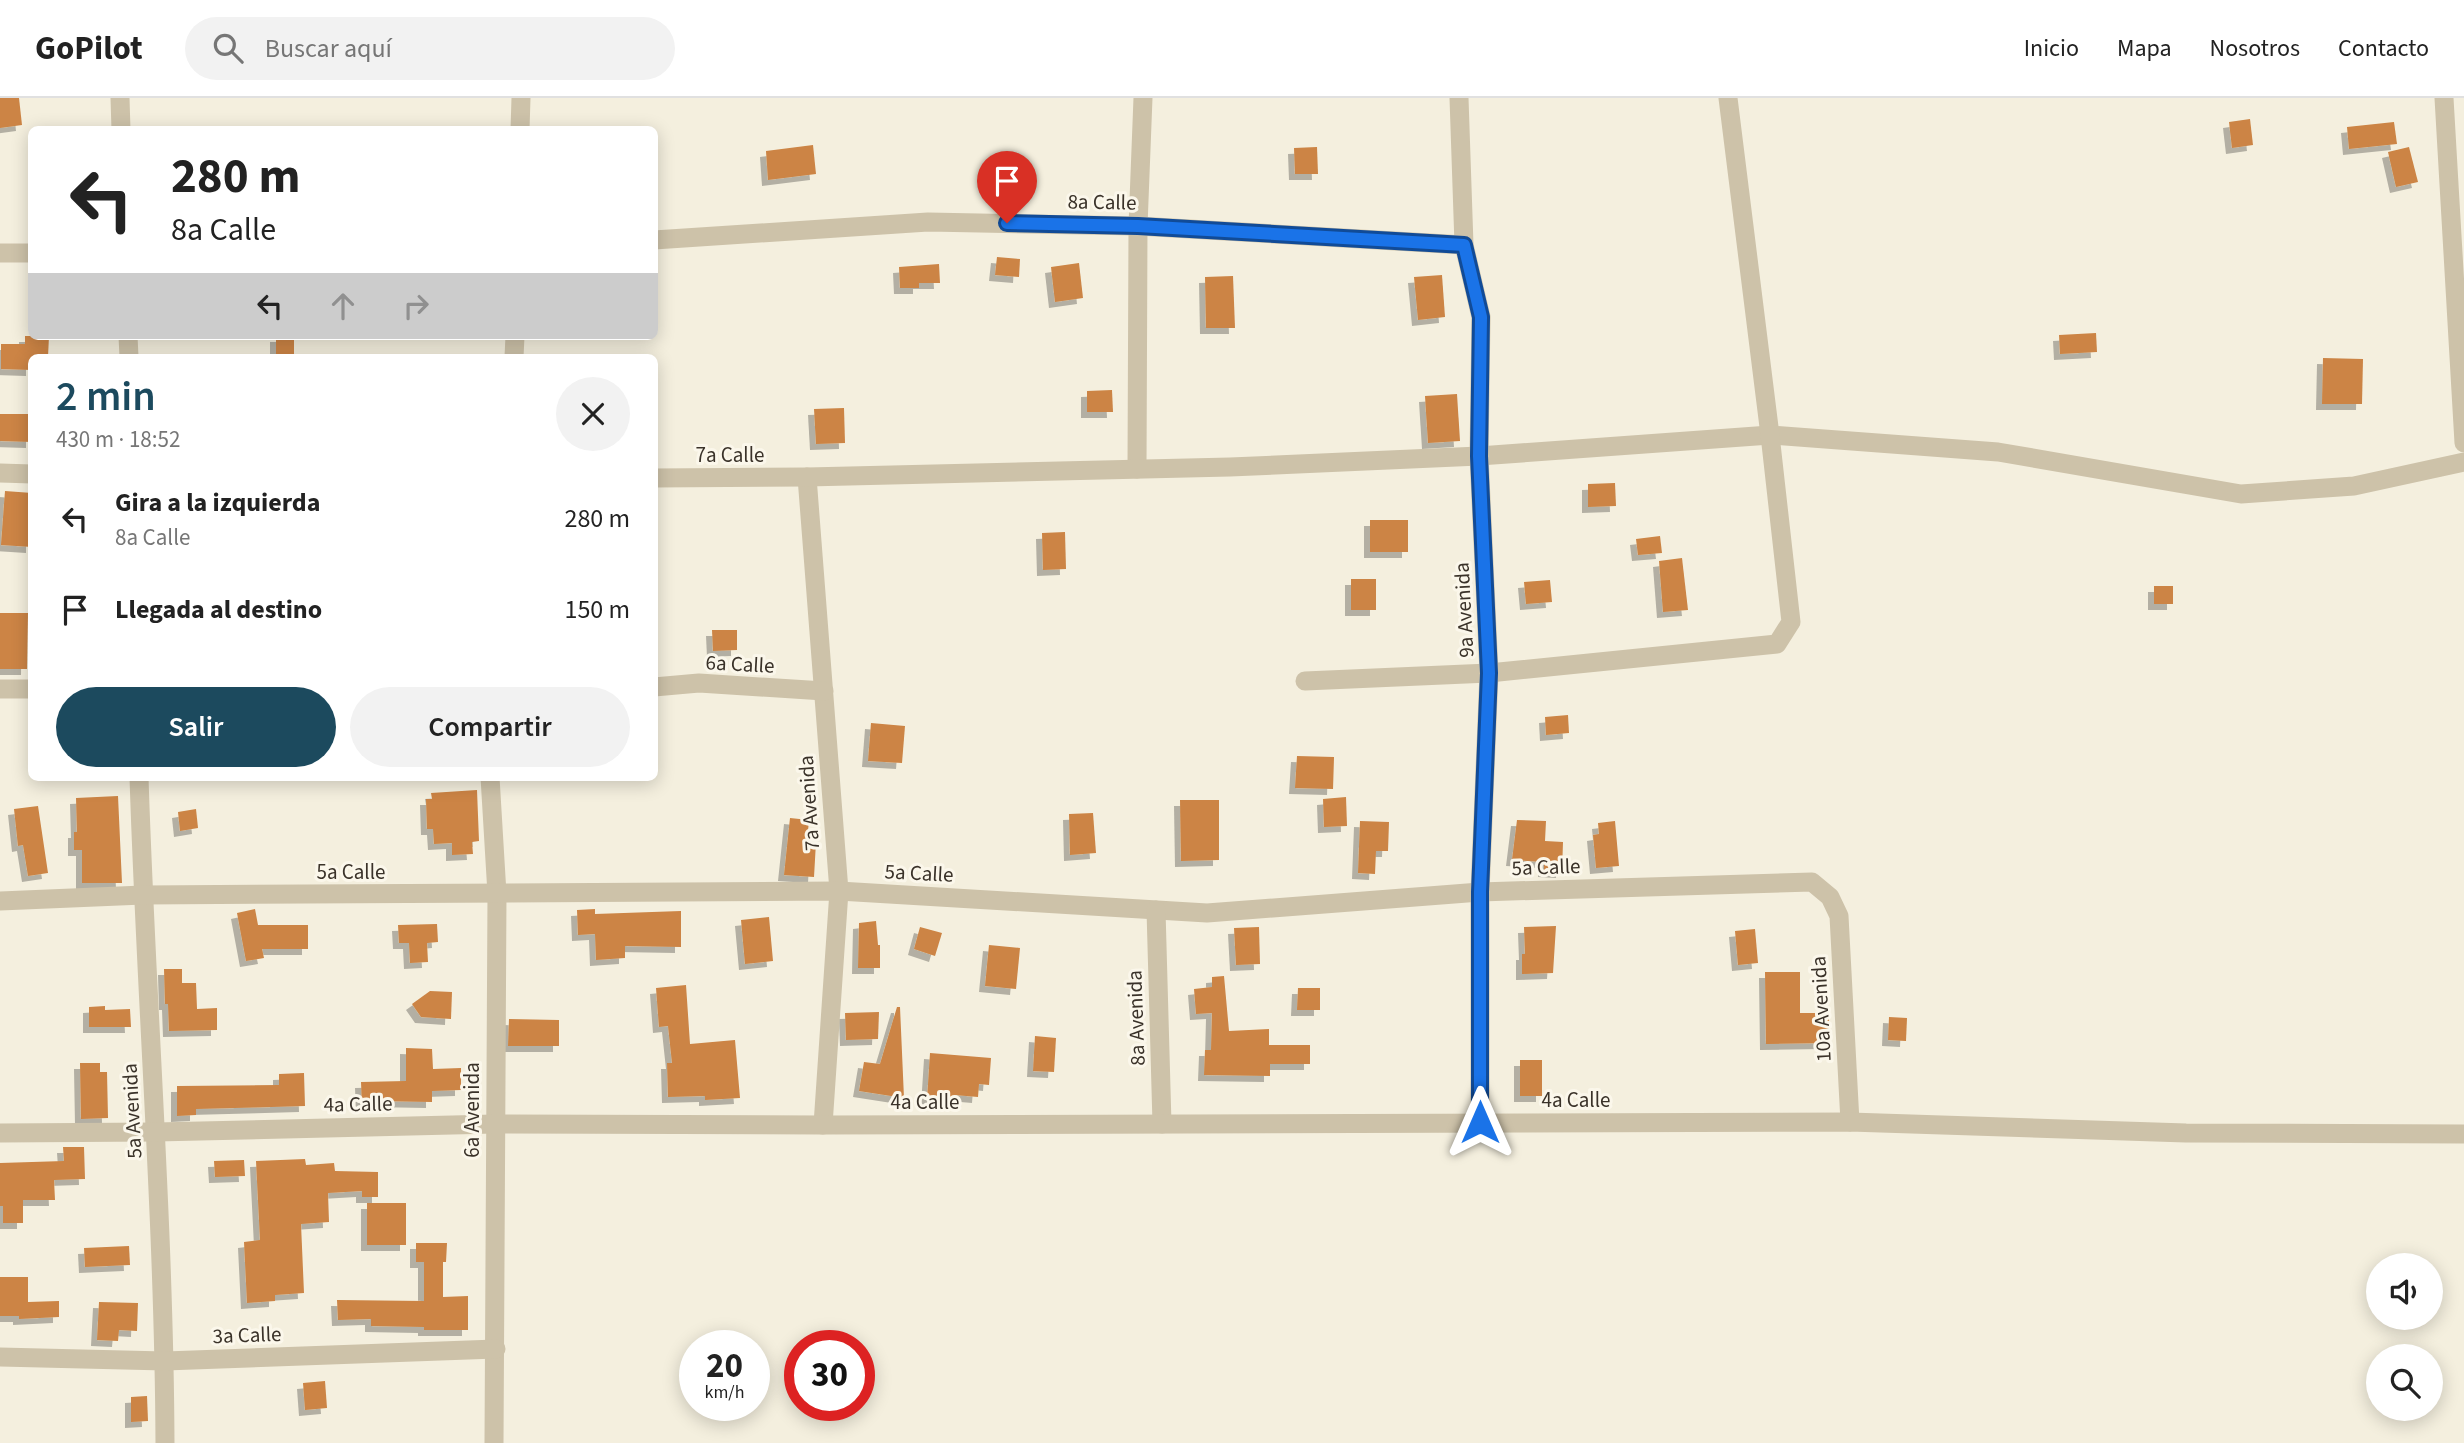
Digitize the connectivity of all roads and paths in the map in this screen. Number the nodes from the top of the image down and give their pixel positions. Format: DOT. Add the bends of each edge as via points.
graph roads {
  1 [pos="120,98"];
  2 [pos="521,98"];
  3 [pos="1143,98"];
  4 [pos="1459,98"];
  5 [pos="1728,98"];
  6 [pos="2444,98"];
  7 [pos="121,126"];
  8 [pos="520,126"];
  9 [pos="1138,226"];
  10 [pos="658,240"];
  11 [pos="1464,245"];
  12 [pos="0,253"];
  13 [pos="28,253"];
  14 [pos="1770,435"];
  15 [pos="2464,443"];
  16 [pos="1479,456"];
  17 [pos="2464,462"];
  18 [pos="1137,469"];
  19 [pos="0,473"];
  20 [pos="28,474"];
  21 [pos="807,477"];
  22 [pos="658,478"];
  23 [pos="1489,673"];
  24 [pos="1305,681"];
  25 [pos="658,687"];
  26 [pos="0,689"];
  27 [pos="28,690"];
  28 [pos="824,691"];
  29 [pos="139,781"];
  30 [pos="489,781"];
  31 [pos="839,891"];
  32 [pos="1480,892"];
  33 [pos="497,894"];
  34 [pos="143,895"];
  35 [pos="1830,897"];
  36 [pos="0,901"];
  37 [pos="1156,910"];
  38 [pos="1480,1122"];
  39 [pos="1850,1122"];
  40 [pos="494,1124"];
  41 [pos="823,1125"];
  42 [pos="1162,1125"];
  43 [pos="156,1132"];
  44 [pos="0,1133"];
  45 [pos="2464,1133"];
  46 [pos="496,1349"];
  47 [pos="0,1357"];
  48 [pos="165,1361"];
  49 [pos="165,1443"];
  50 [pos="494,1443"];
  1 -- 7 [label="street"];
  2 -- 8 [label="street"];
  3 -- 9 [label="street"];
  4 -- 11 [label="street, 9a Avenida"];
  5 -- 14 [label="street"];
  6 -- 15 [label="street"];
  9 -- 10 [label="street, 8a Calle" via="928,222"];
  9 -- 11 [label="street, 8a Calle"];
  9 -- 18 [label="street"];
  11 -- 16 [label="street, 9a Avenida" via="1481,317"];
  12 -- 13 [label="street"];
  14 -- 16 [label="street, 7a Calle"];
  14 -- 17 [label="street, 7a Calle" via="1998,452 2241,494 2354,486"];
  14 -- 23 [label="street" via="1791,622 1777,644"];
  16 -- 18 [label="street, 7a Calle"];
  16 -- 23 [label="street, 9a Avenida"];
  18 -- 21 [label="street, 7a Calle"];
  19 -- 20 [label="street"];
  21 -- 22 [label="street, 7a Calle"];
  21 -- 28 [label="street, 7a Avenida"];
  23 -- 24 [label="street"];
  23 -- 32 [label="street, 9a Avenida"];
  25 -- 28 [label="street, 6a Calle" via="699,683"];
  26 -- 27 [label="street"];
  28 -- 31 [label="street, 7a Avenida"];
  29 -- 34 [label="street, 5a Avenida"];
  30 -- 33 [label="street, 6a Avenida"];
  31 -- 33 [label="street, 5a Calle"];
  31 -- 37 [label="street, 5a Calle"];
  31 -- 41 [label="street, 7a Avenida"];
  32 -- 35 [label="street, 5a Calle" via="1812,882"];
  32 -- 37 [label="street, 5a Calle" via="1207,913"];
  32 -- 38 [label="street, 9a Avenida"];
  33 -- 34 [label="street, 5a Calle"];
  33 -- 40 [label="street, 6a Avenida"];
  34 -- 36 [label="street, 5a Calle"];
  34 -- 43 [label="street, 5a Avenida"];
  35 -- 39 [label="street, 10a Avenida" via="1839,916"];
  37 -- 42 [label="street, 8a Avenida"];
  38 -- 39 [label="street, 4a Calle"];
  38 -- 42 [label="street, 4a Calle"];
  39 -- 45 [label="street, 4a Calle" via="2186,1133"];
  40 -- 41 [label="street, 4a Calle"];
  40 -- 43 [label="street, 4a Calle"];
  40 -- 46 [label="street, 6a Avenida"];
  41 -- 42 [label="street, 4a Calle"];
  43 -- 44 [label="street, 4a Calle"];
  43 -- 48 [label="street, 5a Avenida"];
  46 -- 48 [label="street, 3a Calle"];
  46 -- 50 [label="street, 6a Avenida"];
  47 -- 48 [label="street, 3a Calle"];
  48 -- 49 [label="street, 5a Avenida"];
}
